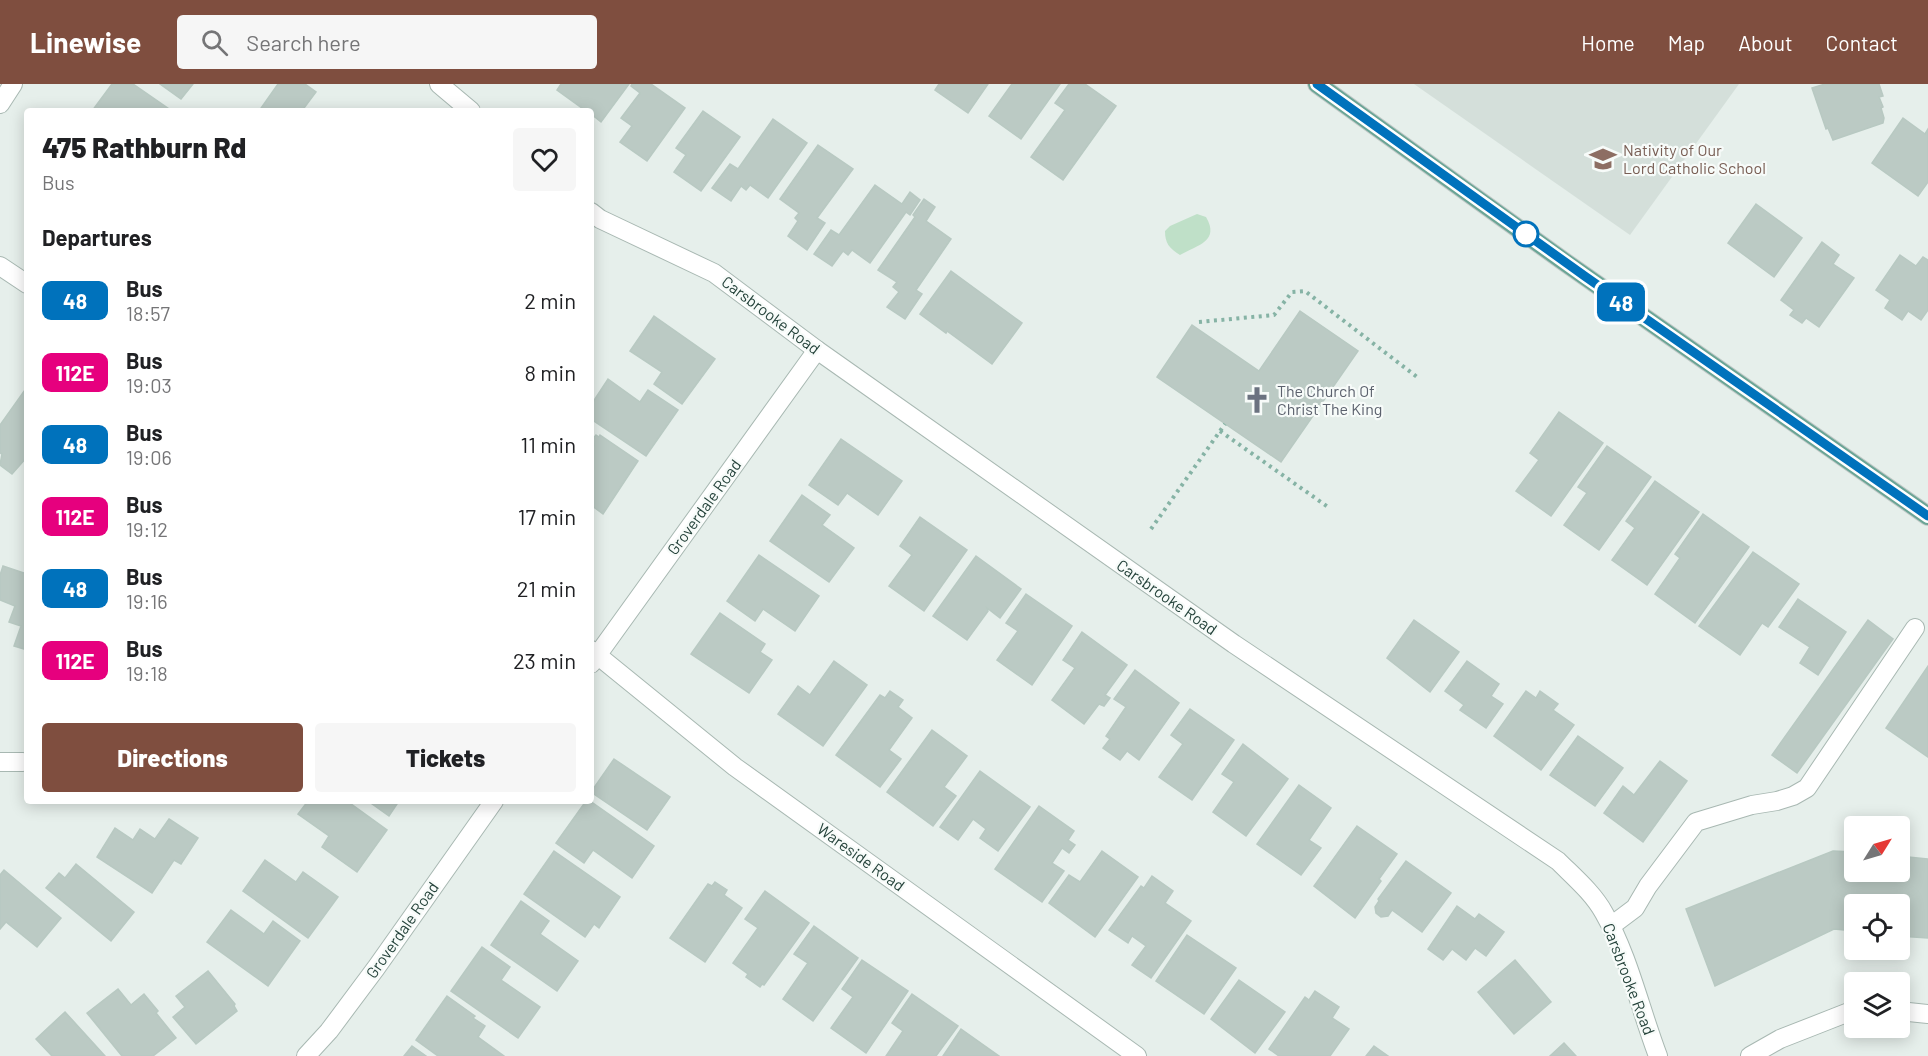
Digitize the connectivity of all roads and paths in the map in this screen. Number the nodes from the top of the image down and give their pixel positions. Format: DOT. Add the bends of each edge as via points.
graph roads {
  1 [pos="13,84"];
  2 [pos="439,84"];
  3 [pos="1317,84"];
  4 [pos="0,104"];
  5 [pos="467,108"];
  6 [pos="594,214"];
  7 [pos="0,266"];
  8 [pos="24,282"];
  9 [pos="1199,322"];
  10 [pos="817,350"];
  11 [pos="1417,376"];
  12 [pos="1225,424"];
  13 [pos="1220,431"];
  14 [pos="1328,507"];
  15 [pos="1928,516"];
  16 [pos="1151,529"];
  17 [pos="1915,628"];
  18 [pos="594,655"];
  19 [pos="594,657"];
  20 [pos="0,762"];
  21 [pos="23,762"];
  22 [pos="492,804"];
  23 [pos="1611,926"];
  24 [pos="1910,1012"];
  25 [pos="1844,1014"];
  26 [pos="1928,1014"];
  27 [pos="306,1056"];
  28 [pos="1137,1056"];
  29 [pos="1658,1056"];
  30 [pos="1749,1056"];
  1 -- 4 [label="street"];
  2 -- 5 [label="street"];
  3 -- 15 [label="main road"];
  6 -- 10 [label="street, Carsbrooke Road" via="714,273"];
  7 -- 8 [label="street"];
  9 -- 11 [label="path" via="1274,315 1292,292 1305,291"];
  10 -- 18 [label="street, Groverdale Road"];
  10 -- 23 [label="street, Carsbrooke Road" via="1234,644 1558,861 1584,886"];
  12 -- 13 [label="path"];
  13 -- 14 [label="path"];
  13 -- 16 [label="path"];
  17 -- 23 [label="street" via="1807,788 1777,801 1696,822 1635,908"];
  19 -- 28 [label="street, Wareside Road" via="735,767"];
  20 -- 21 [label="street"];
  22 -- 27 [label="street, Groverdale Road" via="363,986"];
  23 -- 29 [label="street, Carsbrooke Road"];
  24 -- 26 [label="street"];
  25 -- 30 [label="street"];
}
